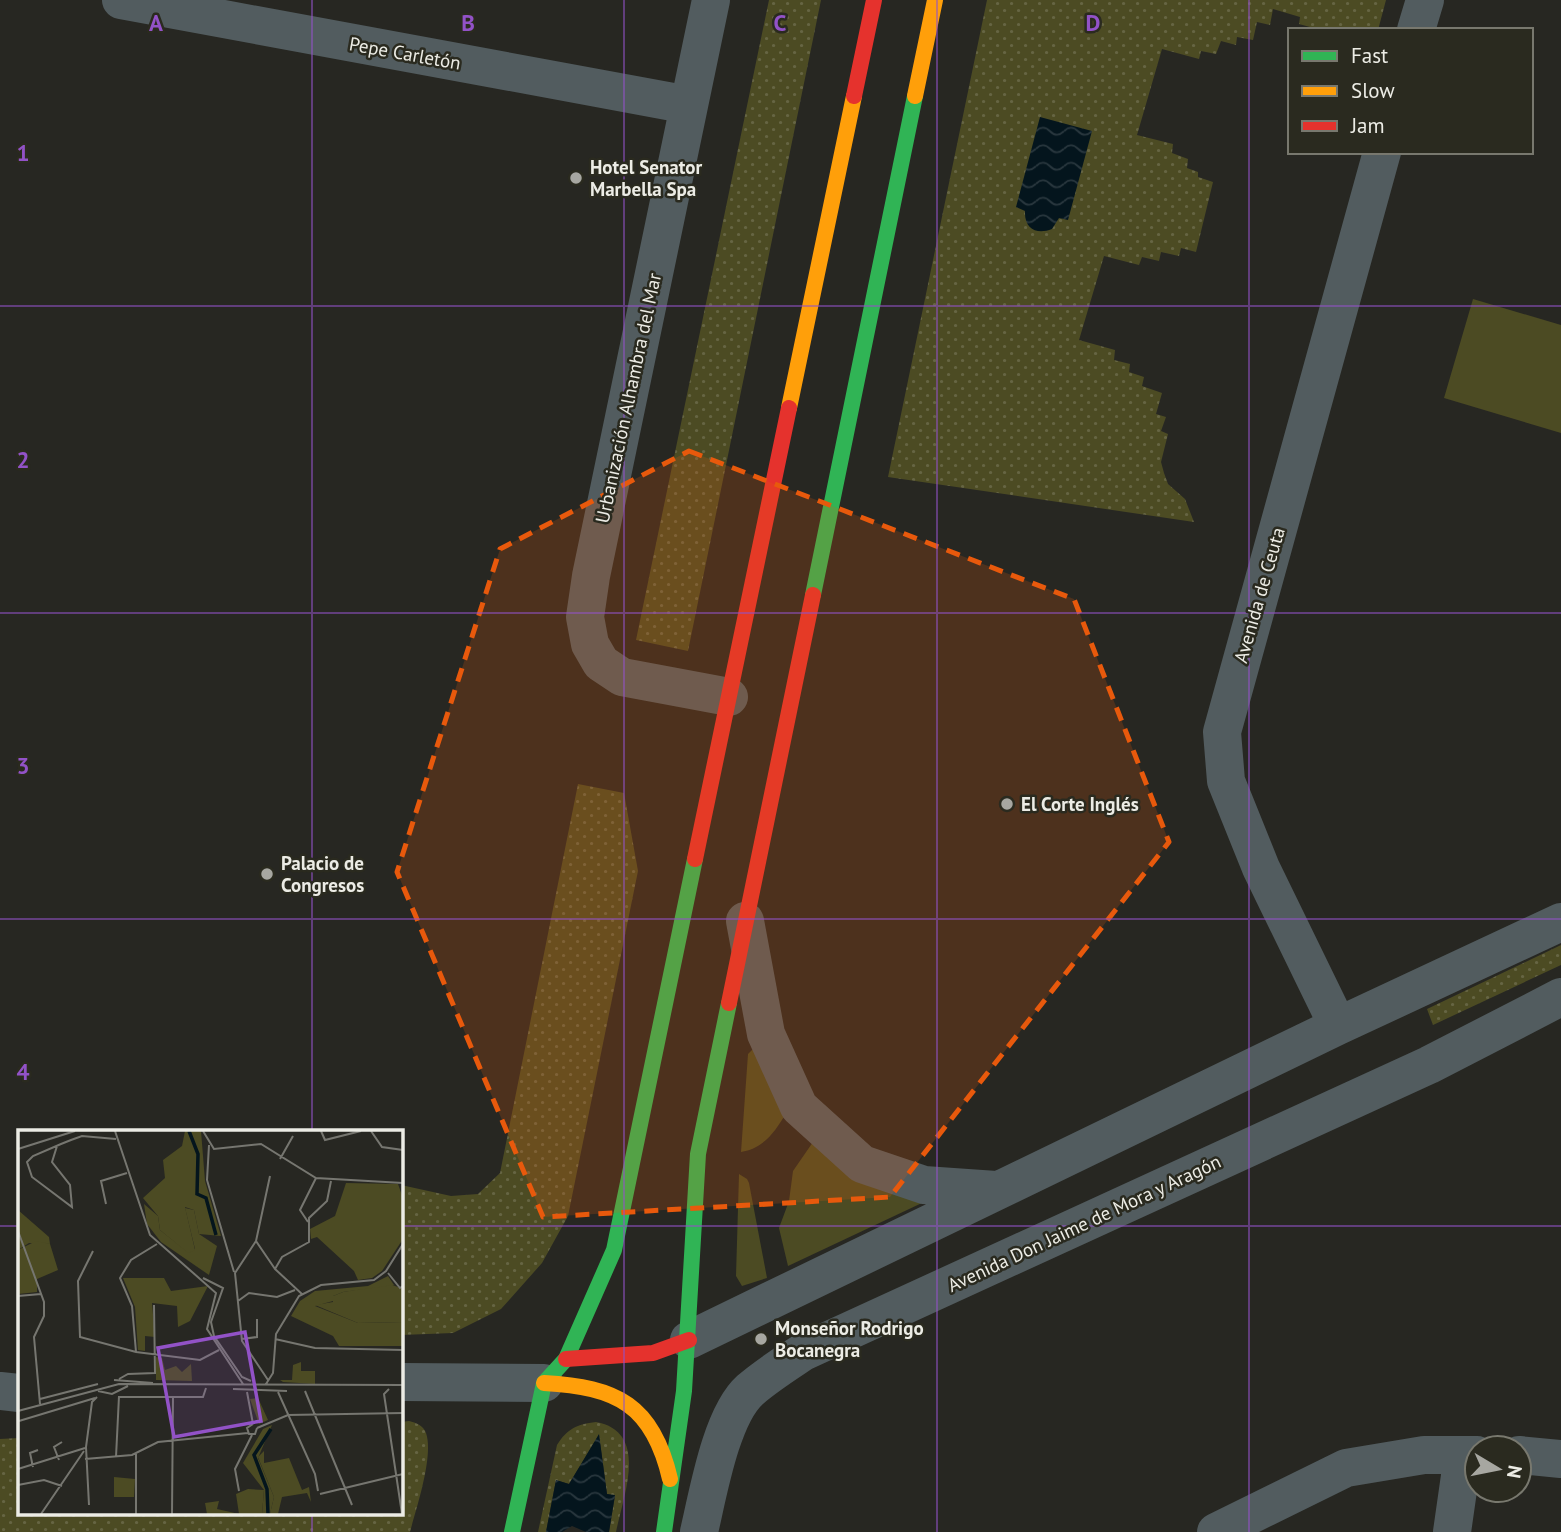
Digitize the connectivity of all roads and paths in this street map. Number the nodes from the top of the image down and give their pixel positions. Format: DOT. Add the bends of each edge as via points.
graph roads {
  1 [pos="121,0"];
  2 [pos="711,0"];
  3 [pos="874,0"];
  4 [pos="935,0"];
  5 [pos="1424,0"];
  6 [pos="1417,28"];
  7 [pos="689,105"];
  8 [pos="1381,154"];
  9 [pos="729,696"];
  10 [pos="745,921"];
  11 [pos="1561,922"];
  12 [pos="1561,997"];
  13 [pos="1338,1026"];
  14 [pos="999,1190"];
  15 [pos="689,1340"];
  16 [pos="402,1382"];
  17 [pos="559,1388"];
  18 [pos="596,1390"];
  19 [pos="0,1391"];
  20 [pos="18,1393"];
  21 [pos="529,1453"];
  22 [pos="1463,1455"];
  23 [pos="1533,1456"];
  24 [pos="1561,1459"];
  25 [pos="1463,1485"];
  26 [pos="672,1489"];
  27 [pos="512,1532"];
  28 [pos="664,1532"];
  29 [pos="699,1532"];
  30 [pos="1216,1532"];
  31 [pos="1452,1532"];
  1 -- 7 [label="street, Pepe Carletón"];
  2 -- 7 [label="street, Urbanización Alhambra del Mar"];
  3 -- 9 [label="main road"];
  4 -- 10 [label="main road"];
  5 -- 6 [label="street"];
  7 -- 9 [label="street, Urbanización Alhambra del Mar" via="585,617 590,643 601,663 622,677"];
  8 -- 13 [label="street, Avenida de Ceuta" via="1222,732 1226,781 1261,868"];
  9 -- 17 [label="main road" via="614,1250"];
  10 -- 14 [label="street" via="766,1034 799,1107 862,1164 924,1185"];
  10 -- 15 [label="main road" via="698,1154"];
  11 -- 13 [label="street"];
  12 -- 29 [label="street, Avenida Don Jaime de Mora y Aragón" via="1429,1065 803,1352 748,1391 733,1411"];
  13 -- 14 [label="street"];
  14 -- 15 [label="street"];
  15 -- 17 [label="main road"];
  15 -- 26 [label="main road"];
  16 -- 17 [label="street"];
  17 -- 18 [label="main road" via="574,1396"];
  17 -- 18 [label="main road" via="559,1383"];
  17 -- 21 [label="main road"];
  17 -- 21 [label="main road"];
  18 -- 26 [label="main road" via="613,1394 644,1419 665,1455"];
  19 -- 20 [label="street"];
  21 -- 27 [label="main road"];
  22 -- 30 [label="street" via="1424,1455 1346,1468"];
  23 -- 24 [label="street"];
  25 -- 31 [label="street"];
  26 -- 28 [label="main road"];
}
